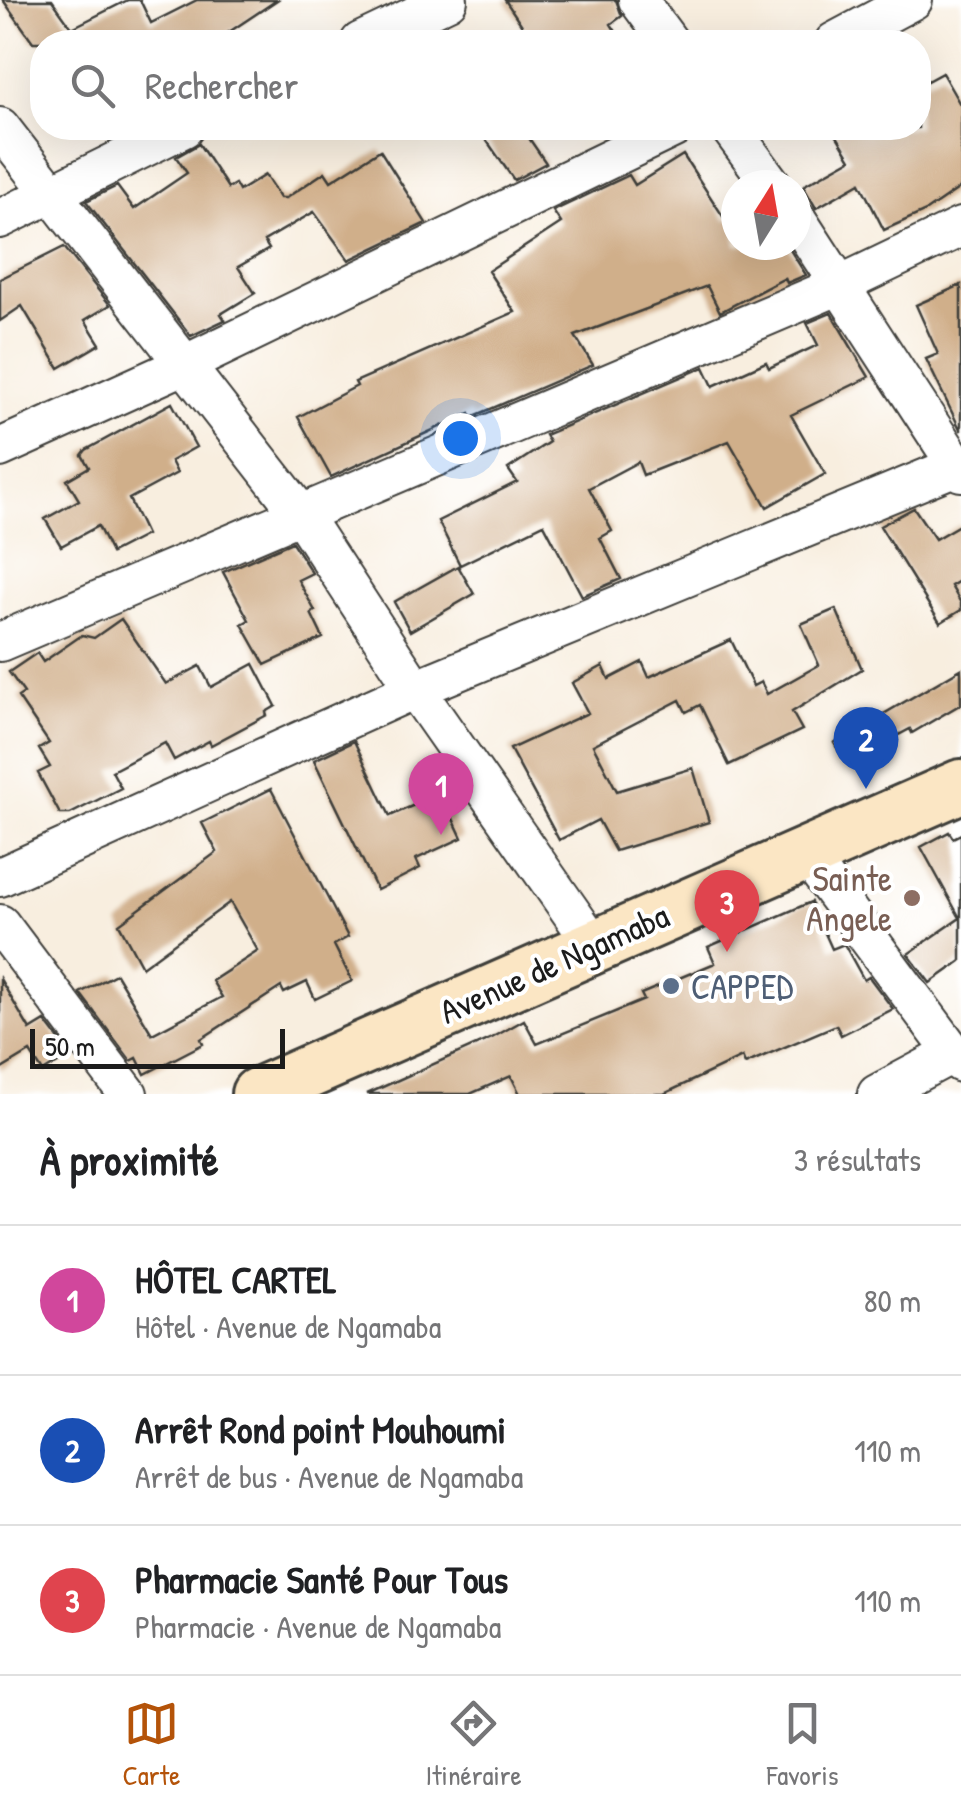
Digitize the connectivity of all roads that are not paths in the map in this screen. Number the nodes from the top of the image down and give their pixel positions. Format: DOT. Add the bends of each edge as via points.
graph roads {
  1 [pos="448,0"];
  2 [pos="638,0"];
  3 [pos="913,0"];
  4 [pos="385,30"];
  5 [pos="660,30"];
  6 [pos="857,30"];
  7 [pos="0,127"];
  8 [pos="159,140"];
  9 [pos="649,140"];
  10 [pos="739,140"];
  11 [pos="761,170"];
  12 [pos="52,192"];
  13 [pos="0,219"];
  14 [pos="961,227"];
  15 [pos="811,241"];
  16 [pos="840,285"];
  17 [pos="186,364"];
  18 [pos="0,448"];
  19 [pos="960,467"];
  20 [pos="300,513"];
  21 [pos="0,642"];
  22 [pos="416,689"];
  23 [pos="961,786"];
  24 [pos="805,853"];
  25 [pos="0,877"];
  26 [pos="0,924"];
  27 [pos="594,945"];
  28 [pos="957,1058"];
  29 [pos="128,1094"];
  30 [pos="258,1094"];
  31 [pos="877,1094"];
  1 -- 4 [label="street"];
  2 -- 5 [label="street"];
  3 -- 6 [label="street"];
  7 -- 12 [label="street"];
  8 -- 12 [label="street"];
  9 -- 17 [label="street"];
  10 -- 11 [label="street"];
  12 -- 13 [label="street"];
  12 -- 17 [label="street"];
  14 -- 16 [label="street"];
  15 -- 16 [label="street"];
  16 -- 19 [label="street"];
  16 -- 20 [label="street"];
  17 -- 18 [label="street"];
  17 -- 20 [label="street"];
  19 -- 22 [label="street"];
  20 -- 21 [label="street"];
  20 -- 22 [label="street"];
  22 -- 25 [label="street"];
  22 -- 27 [label="street"];
  23 -- 24 [label="street, Avenue de Ngamaba"];
  24 -- 27 [label="street, Avenue de Ngamaba"];
  24 -- 28 [label="street"];
  26 -- 29 [label="street"];
  27 -- 30 [label="street, Avenue de Ngamaba"];
  28 -- 31 [label="street"];
}
